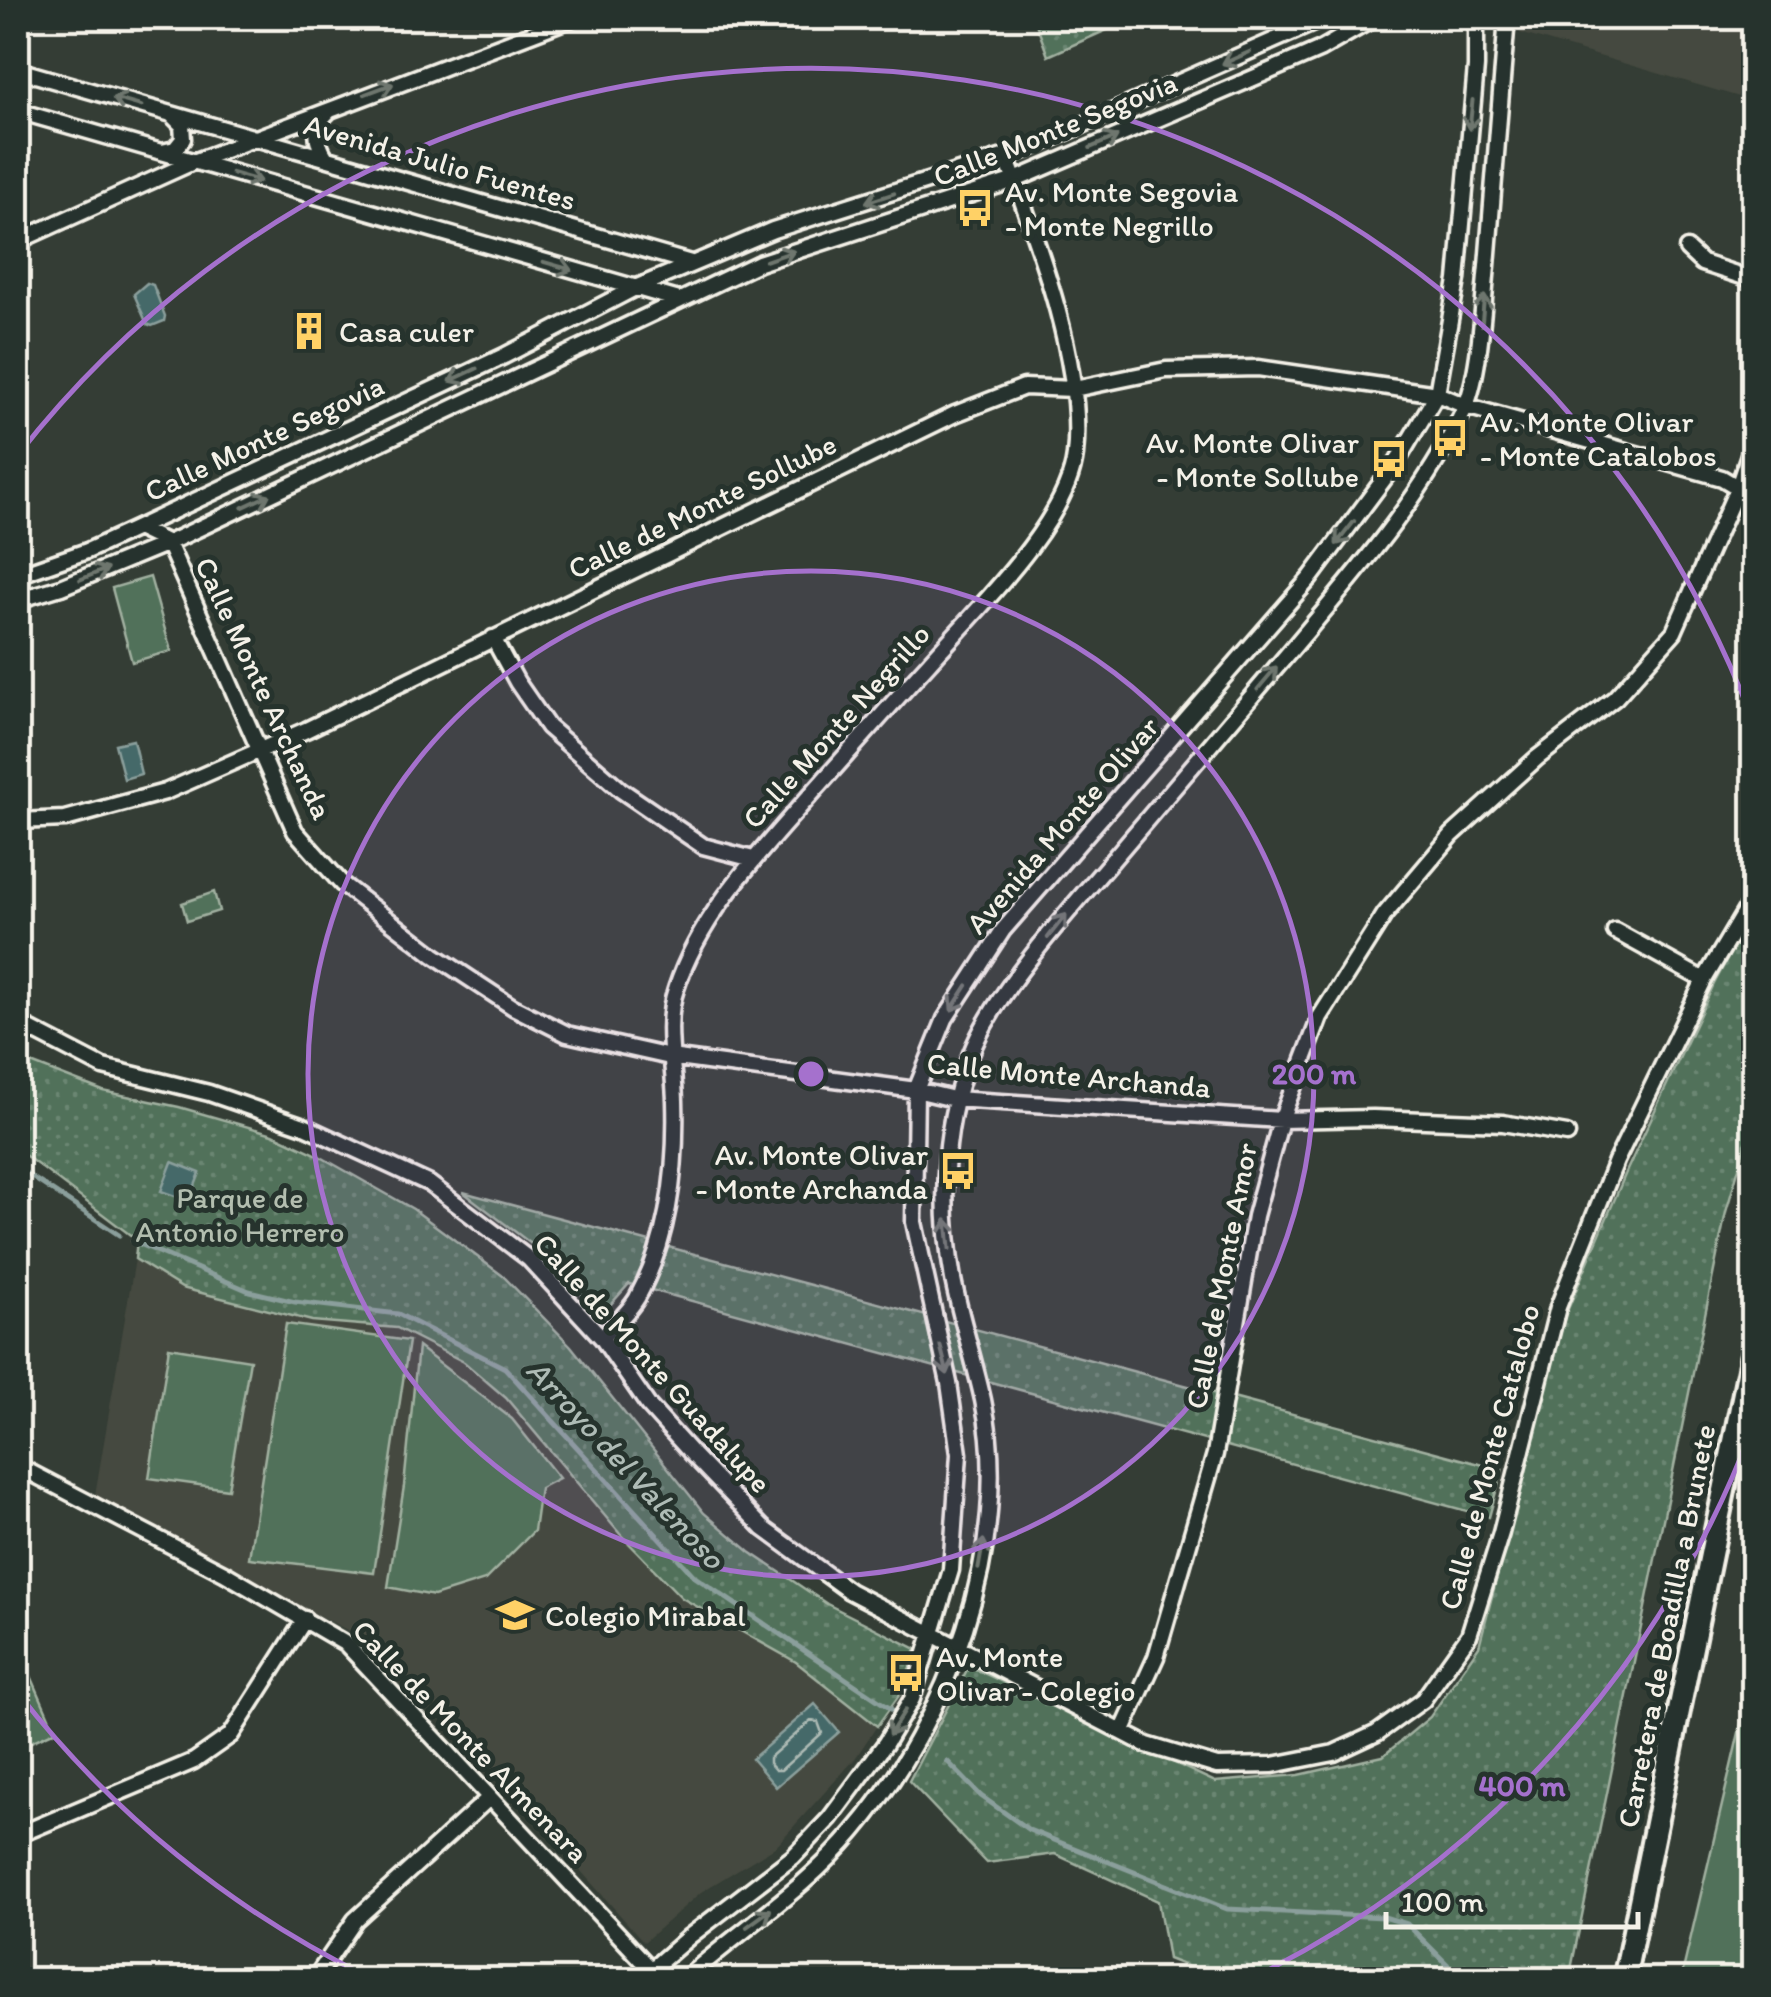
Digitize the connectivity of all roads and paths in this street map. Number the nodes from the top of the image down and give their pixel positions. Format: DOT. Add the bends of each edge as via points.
graph roads {
  1 [pos="573,18"];
  2 [pos="1325,18"];
  3 [pos="1375,18"];
  4 [pos="1476,18"];
  5 [pos="1508,18"];
  6 [pos="18,70"];
  7 [pos="338,105"];
  8 [pos="18,111"];
  9 [pos="172,115"];
  10 [pos="256,138"];
  11 [pos="162,152"];
  12 [pos="1006,156"];
  13 [pos="326,158"];
  14 [pos="193,162"];
  15 [pos="1014,180"];
  16 [pos="18,241"];
  17 [pos="1687,248"];
  18 [pos="692,263"];
  19 [pos="1754,280"];
  20 [pos="635,288"];
  21 [pos="685,297"];
  22 [pos="1074,389"];
  23 [pos="1437,394"];
  24 [pos="1466,406"];
  25 [pos="1754,440"];
  26 [pos="1738,487"];
  27 [pos="1754,497"];
  28 [pos="180,508"];
  29 [pos="137,528"];
  30 [pos="168,542"];
  31 [pos="18,575"];
  32 [pos="18,600"];
  33 [pos="493,638"];
  34 [pos="258,751"];
  35 [pos="18,822"];
  36 [pos="753,859"];
  37 [pos="1754,896"];
  38 [pos="1615,931"];
  39 [pos="1704,980"];
  40 [pos="18,1022"];
  41 [pos="670,1057"];
  42 [pos="916,1090"];
  43 [pos="954,1099"];
  44 [pos="1281,1120"];
  45 [pos="1567,1134"];
  46 [pos="602,1338"];
  47 [pos="1754,1344"];
  48 [pos="18,1466"];
  49 [pos="305,1619"];
  50 [pos="932,1633"];
  51 [pos="960,1649"];
  52 [pos="1122,1732"];
  53 [pos="488,1798"];
  54 [pos="18,1835"];
  55 [pos="652,1976"];
  56 [pos="314,1980"];
  57 [pos="684,1980"];
  58 [pos="1624,1980"];
  7 -- 1 [label="street, one-way"];
  2 -- 12 [label="street, Calle Monte Segovia, one-way"];
  15 -- 3 [label="street, Calle Monte Segovia, one-way" via="1321,50"];
  4 -- 23 [label="street, Avenida Monte Olivar, one-way" via="1457,280"];
  24 -- 5 [label="street, Avenida Monte Olivar, one-way" via="1482,326"];
  9 -- 6 [label="street, Avenida Julio Fuentes, one-way"];
  7 -- 10 [label="street"];
  7 -- 13 [label="street" via="317,128"];
  8 -- 11 [label="street"];
  9 -- 10 [label="street, Avenida Julio Fuentes"];
  9 -- 11 [label="street" via="182,125 182,138"];
  10 -- 13 [label="street, Avenida Julio Fuentes"];
  10 -- 14 [label="street"];
  11 -- 14 [label="street"];
  12 -- 15 [label="street, Calle Monte Negrillo"];
  12 -- 18 [label="street, Calle Monte Segovia, one-way" via="773,230"];
  13 -- 18 [label="street, Avenida Julio Fuentes"];
  14 -- 16 [label="street"];
  14 -- 20 [label="street, one-way"];
  21 -- 15 [label="street, Calle Monte Segovia, one-way" via="759,263"];
  15 -- 22 [label="street, Calle Monte Negrillo"];
  17 -- 19 [label="street" via="1702,263"];
  18 -- 20 [label="street, Calle Monte Segovia"];
  18 -- 21 [label="street" via="695,283"];
  20 -- 21 [label="street"];
  20 -- 28 [label="street, Calle Monte Segovia, one-way"];
  30 -- 21 [label="street, Calle Monte Segovia, one-way"];
  22 -- 23 [label="street, Calle de Monte Sollube" via="1166,370 1258,368"];
  22 -- 33 [label="street, Calle de Monte Sollube" via="1024,387 955,414"];
  22 -- 36 [label="street, Calle Monte Negrillo" via="1074,460 1060,500 1016,566"];
  23 -- 24 [label="street"];
  23 -- 42 [label="street, Avenida Monte Olivar, one-way" via="1396,463 1311,577 1003,930 945,1018"];
  24 -- 26 [label="street"];
  43 -- 24 [label="street, Avenida Monte Olivar, one-way" via="976,1040 1004,996 1062,918 1340,593 1426,475"];
  25 -- 26 [label="street, Calle de Monte Amor"];
  26 -- 27 [label="street"];
  26 -- 44 [label="street, Calle de Monte Amor" via="1674,632 1615,698 1452,835 1384,914 1320,1017"];
  28 -- 29 [label="street, Calle Monte Segovia"];
  28 -- 30 [label="street, Calle Monte Archanda"];
  29 -- 30 [label="street, Calle Monte Archanda"];
  29 -- 31 [label="street, Calle Monte Segovia"];
  32 -- 30 [label="street, Calle Monte Segovia, one-way"];
  30 -- 34 [label="street, Calle Monte Archanda"];
  33 -- 34 [label="street, Calle de Monte Sollube"];
  33 -- 36 [label="street" via="548,727 621,790 703,846"];
  34 -- 35 [label="street, Calle de Monte Sollube" via="165,792 64,818"];
  34 -- 41 [label="street, Calle Monte Archanda" via="295,830 342,884 434,955 567,1034"];
  36 -- 41 [label="street, Calle Monte Negrillo" via="704,929 674,991"];
  37 -- 39 [label="street, Calle de Monte Catalobo"];
  38 -- 39 [label="street"];
  39 -- 52 [label="street, Calle de Monte Catalobo" via="1616,1161 1558,1308 1470,1635 1422,1700 1377,1734 1334,1753 1273,1765 1217,1766"];
  40 -- 46 [label="street, Calle de Monte Guadalupe" via="103,1067 304,1126 430,1184 529,1259"];
  41 -- 42 [label="street, Calle Monte Archanda"];
  41 -- 46 [label="street, Calle Monte Negrillo" via="675,1156 661,1244 635,1302"];
  42 -- 43 [label="street, Calle Monte Archanda"];
  42 -- 50 [label="street, Avenida Monte Olivar, one-way" via="914,1222 958,1454 951,1570"];
  43 -- 44 [label="street, Calle Monte Archanda"];
  51 -- 43 [label="street, Avenida Monte Olivar, one-way" via="983,1550 990,1468 984,1408 953,1277 946,1156"];
  44 -- 45 [label="street, Calle Monte Archanda" via="1503,1123"];
  44 -- 52 [label="street, Calle de Monte Amor" via="1255,1216 1215,1454 1156,1656"];
  46 -- 50 [label="street, Calle de Monte Guadalupe" via="648,1405 763,1528 849,1591"];
  47 -- 58 [label="main road, Carretera de Boadilla a Brunete"];
  48 -- 49 [label="street, Calle de Monte Almenara"];
  49 -- 53 [label="street, Calle de Monte Almenara" via="346,1644"];
  49 -- 54 [label="street" via="231,1734 194,1761"];
  50 -- 51 [label="street, Calle de Monte Guadalupe"];
  50 -- 55 [label="street, Avenida Monte Olivar, one-way" via="912,1699 830,1818"];
  51 -- 52 [label="street, Calle de Monte Catalobo"];
  57 -- 51 [label="street, Avenida Monte Olivar, one-way" via="854,1832 923,1732"];
  53 -- 55 [label="street, Calle de Monte Almenara"];
  53 -- 56 [label="street" via="355,1920"];
}
